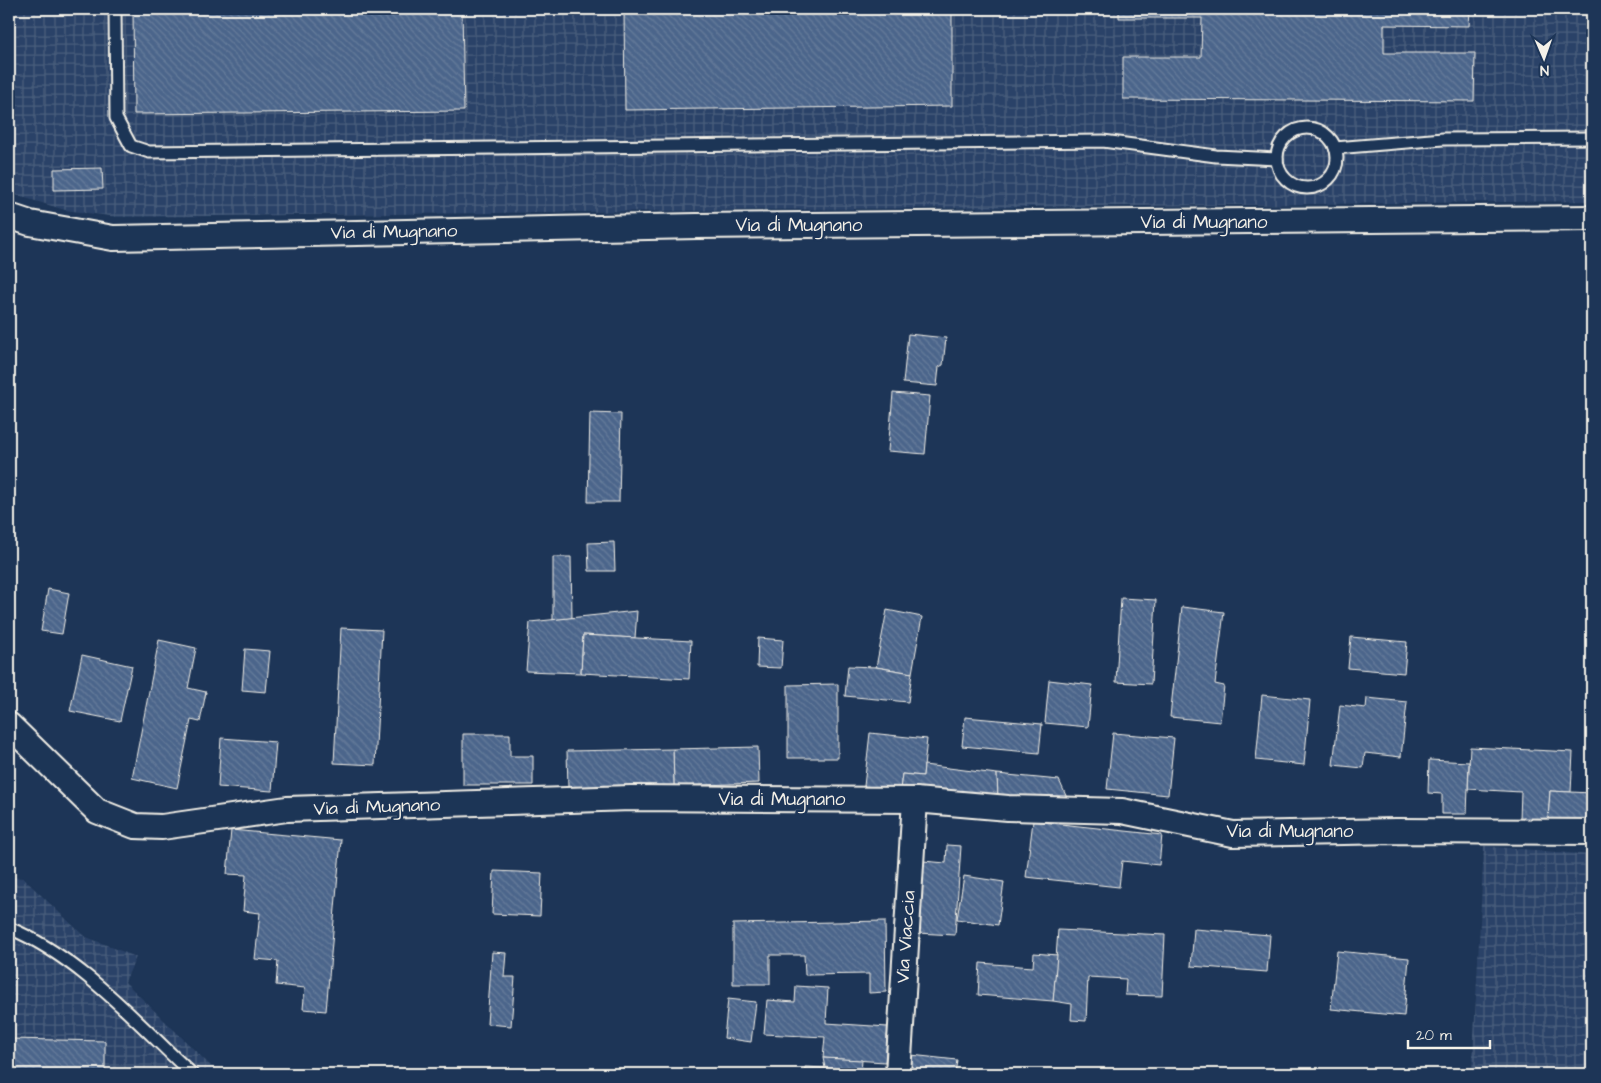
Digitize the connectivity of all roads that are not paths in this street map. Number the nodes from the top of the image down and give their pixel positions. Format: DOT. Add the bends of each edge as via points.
graph roads {
  1 [pos="115,9"];
  2 [pos="1592,138"];
  3 [pos="1335,148"];
  4 [pos="1277,159"];
  5 [pos="9,216"];
  6 [pos="1592,218"];
  7 [pos="9,725"];
  8 [pos="915,800"];
  9 [pos="1592,832"];
  10 [pos="9,928"];
  11 [pos="192,1074"];
  12 [pos="898,1074"];
  1 -- 4 [label="lane" via="116,118 131,146 149,152 1103,142 1216,156"];
  2 -- 3 [label="lane" via="1443,139"];
  3 -- 4 [label="lane" via="1323,132 1300,129 1283,140"];
  3 -- 4 [label="lane" via="1337,160 1334,170 1320,184 1309,187 1293,184 1285,178"];
  5 -- 6 [label="street, Via di Mugnano" via="30,223 113,238 697,226"];
  7 -- 8 [label="street, Via di Mugnano" via="97,811 135,826 162,827 287,809 630,798"];
  8 -- 9 [label="street, Via di Mugnano" via="1008,808 1122,812 1233,834"];
  8 -- 12 [label="street, Via Viaccia"];
  10 -- 11 [label="lane" via="52,949 84,974"];
}
